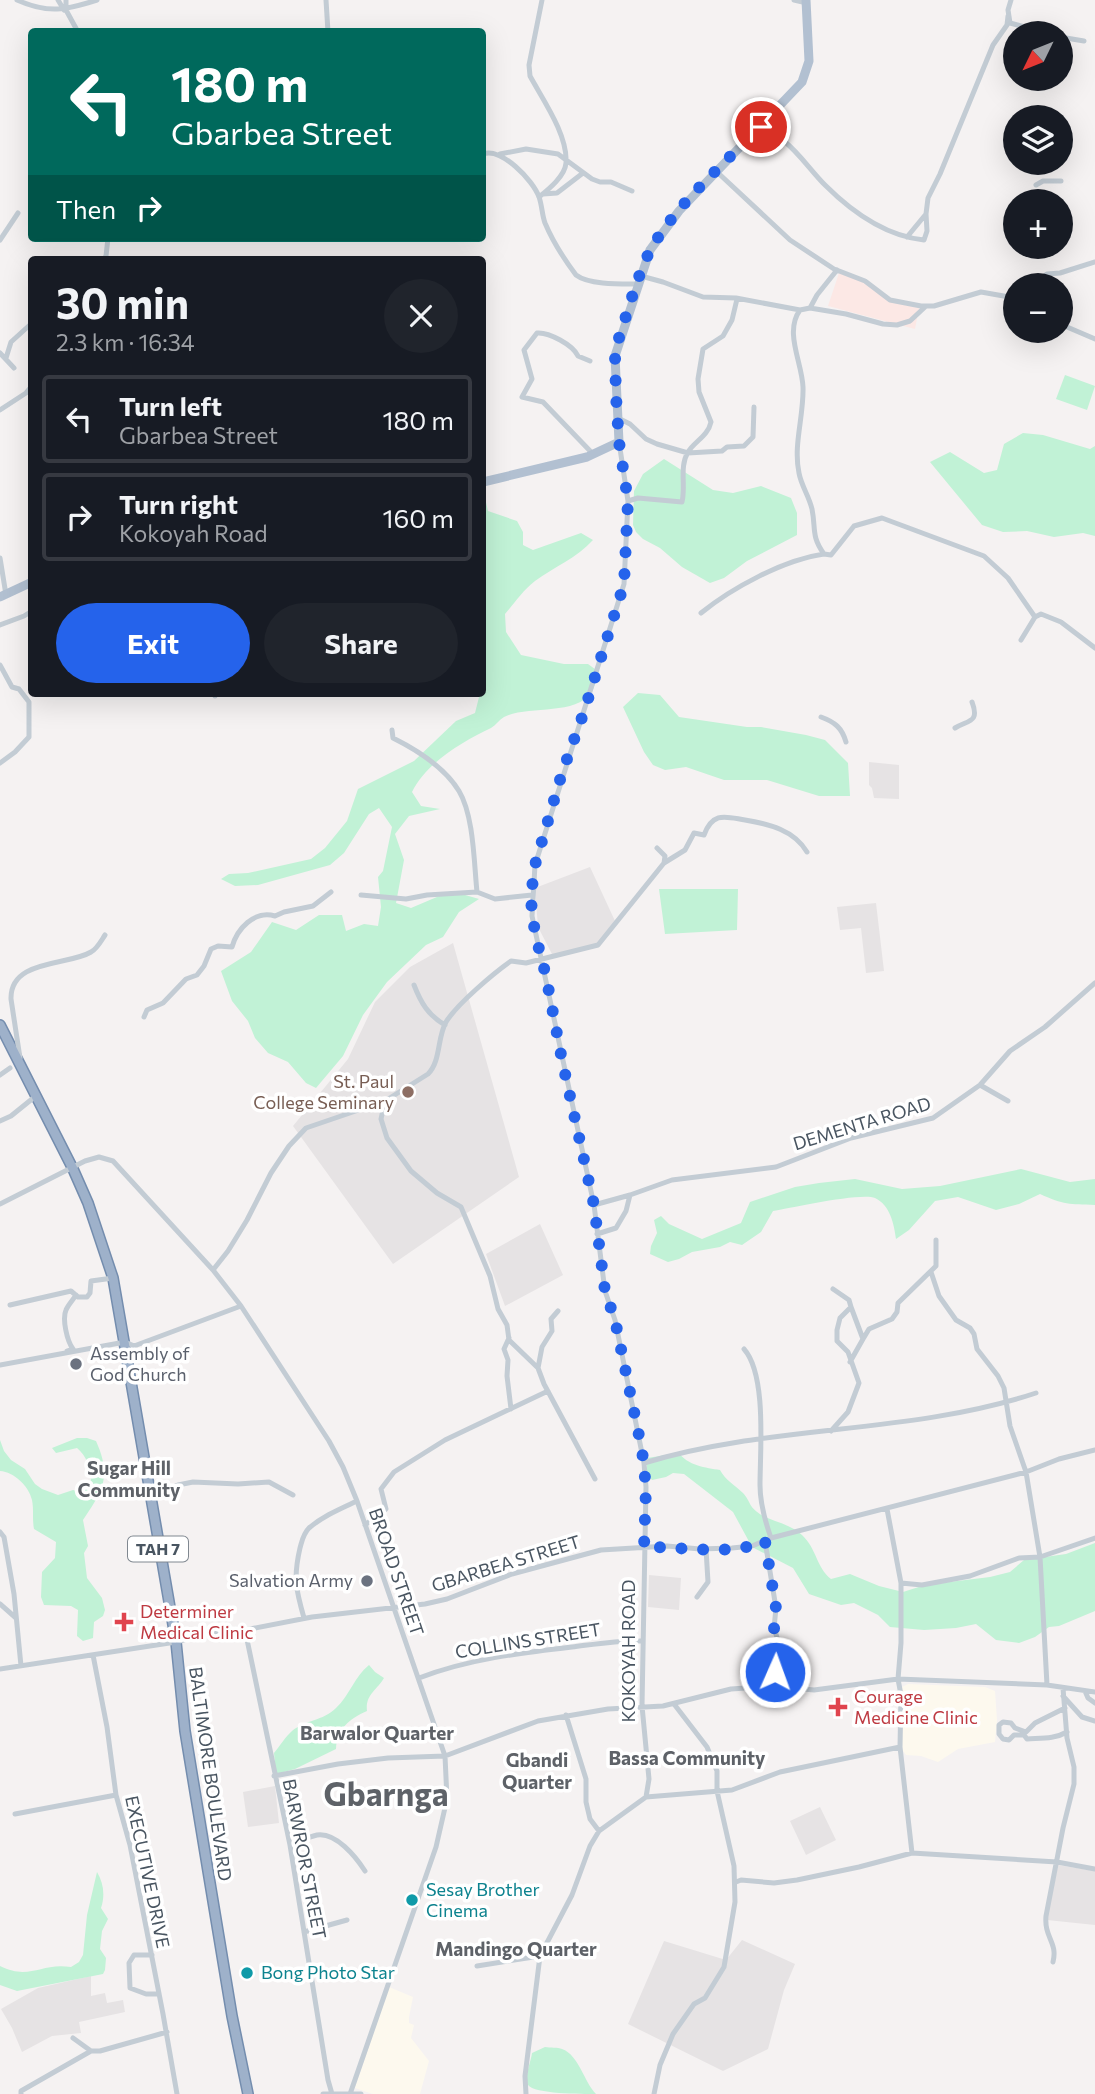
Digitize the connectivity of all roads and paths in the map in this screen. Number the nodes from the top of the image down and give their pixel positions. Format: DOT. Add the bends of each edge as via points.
graph roads {
  1 [pos="18,0"];
  2 [pos="58,0"];
  3 [pos="66,0"];
  4 [pos="97,0"];
  5 [pos="326,0"];
  6 [pos="542,0"];
  7 [pos="794,0"];
  8 [pos="1011,0"];
  9 [pos="806,2"];
  10 [pos="65,10"];
  11 [pos="1008,16"];
  12 [pos="1009,21"];
  13 [pos="76,28"];
  14 [pos="328,28"];
  15 [pos="1073,39"];
  16 [pos="1084,41"];
  17 [pos="761,127"];
  18 [pos="486,153"];
  19 [pos="500,154"];
  20 [pos="566,162"];
  21 [pos="716,171"];
  22 [pos="583,173"];
  23 [pos="1061,181"];
  24 [pos="1036,185"];
  25 [pos="632,191"];
  26 [pos="541,195"];
  27 [pos="18,213"];
  28 [pos="926,214"];
  29 [pos="907,237"];
  30 [pos="0,240"];
  31 [pos="1095,262"];
  32 [pos="837,270"];
  33 [pos="1060,273"];
  34 [pos="639,280"];
  35 [pos="1003,296"];
  36 [pos="737,299"];
  37 [pos="927,306"];
  38 [pos="810,308"];
  39 [pos="800,310"];
  40 [pos="28,327"];
  41 [pos="1073,330"];
  42 [pos="1095,339"];
  43 [pos="0,353"];
  44 [pos="6,358"];
  45 [pos="590,361"];
  46 [pos="14,368"];
  47 [pos="28,391"];
  48 [pos="754,407"];
  49 [pos="0,410"];
  50 [pos="618,418"];
  51 [pos="619,442"];
  52 [pos="688,453"];
  53 [pos="594,454"];
  54 [pos="486,481"];
  55 [pos="628,501"];
  56 [pos="824,554"];
  57 [pos="0,558"];
  58 [pos="28,584"];
  59 [pos="3,596"];
  60 [pos="701,613"];
  61 [pos="28,614"];
  62 [pos="1035,617"];
  63 [pos="0,625"];
  64 [pos="1021,640"];
  65 [pos="1095,648"];
  66 [pos="0,665"];
  67 [pos="972,702"];
  68 [pos="821,717"];
  69 [pos="955,728"];
  70 [pos="392,730"];
  71 [pos="846,742"];
  72 [pos="0,763"];
  73 [pos="657,848"];
  74 [pos="807,852"];
  75 [pos="664,863"];
  76 [pos="331,892"];
  77 [pos="477,892"];
  78 [pos="361,895"];
  79 [pos="531,895"];
  80 [pos="105,935"];
  81 [pos="542,959"];
  82 [pos="1095,983"];
  83 [pos="414,985"];
  84 [pos="144,1017"];
  85 [pos="0,1024"];
  86 [pos="445,1025"];
  87 [pos="21,1064"];
  88 [pos="10,1068"];
  89 [pos="0,1075"];
  90 [pos="980,1085"];
  91 [pos="37,1096"];
  92 [pos="385,1101"];
  93 [pos="1008,1101"];
  94 [pos="0,1121"];
  95 [pos="73,1169"];
  96 [pos="630,1195"];
  97 [pos="0,1204"];
  98 [pos="594,1205"];
  99 [pos="597,1234"];
  100 [pos="936,1240"];
  101 [pos="213,1270"];
  102 [pos="931,1272"];
  103 [pos="113,1278"];
  104 [pos="833,1289"];
  105 [pos="76,1295"];
  106 [pos="10,1305"];
  107 [pos="241,1306"];
  108 [pos="851,1307"];
  109 [pos="558,1311"];
  110 [pos="509,1338"];
  111 [pos="863,1339"];
  112 [pos="125,1342"];
  113 [pos="744,1349"];
  114 [pos="54,1355"];
  115 [pos="850,1362"];
  116 [pos="0,1365"];
  117 [pos="538,1368"];
  118 [pos="548,1391"];
  119 [pos="1036,1393"];
  120 [pos="1005,1403"];
  121 [pos="511,1409"];
  122 [pos="831,1432"];
  123 [pos="762,1439"];
  124 [pos="1095,1450"];
  125 [pos="644,1463"];
  126 [pos="1026,1472"];
  127 [pos="595,1479"];
  128 [pos="293,1496"];
  129 [pos="149,1498"];
  130 [pos="357,1501"];
  131 [pos="887,1509"];
  132 [pos="365,1525"];
  133 [pos="0,1532"];
  134 [pos="1095,1538"];
  135 [pos="768,1540"];
  136 [pos="644,1547"];
  137 [pos="706,1549"];
  138 [pos="1040,1557"];
  139 [pos="901,1583"];
  140 [pos="696,1597"];
  141 [pos="0,1604"];
  142 [pos="393,1608"];
  143 [pos="16,1618"];
  144 [pos="304,1618"];
  145 [pos="245,1630"];
  146 [pos="643,1641"];
  147 [pos="176,1642"];
  148 [pos="93,1655"];
  149 [pos="21,1666"];
  150 [pos="0,1669"];
  151 [pos="419,1678"];
  152 [pos="898,1679"];
  153 [pos="1047,1685"];
  154 [pos="773,1686"];
  155 [pos="1063,1688"];
  156 [pos="1084,1691"];
  157 [pos="1095,1692"];
  158 [pos="1063,1696"];
  159 [pos="1095,1703"];
  160 [pos="674,1704"];
  161 [pos="642,1706"];
  162 [pos="1065,1708"];
  163 [pos="566,1715"];
  164 [pos="1095,1721"];
  165 [pos="1067,1732"];
  166 [pos="900,1747"];
  167 [pos="445,1756"];
  168 [pos="274,1776"];
  169 [pos="717,1791"];
  170 [pos="116,1795"];
  171 [pos="646,1797"];
  172 [pos="15,1814"];
  173 [pos="599,1831"];
  174 [pos="290,1845"];
  175 [pos="912,1853"];
  176 [pos="1057,1862"];
  177 [pos="1095,1869"];
  178 [pos="365,1871"];
  179 [pos="736,1882"];
  180 [pos="347,1920"];
  181 [pos="304,1932"];
  182 [pos="152,1955"];
  183 [pos="540,1956"];
  184 [pos="1053,1962"];
  185 [pos="477,1966"];
  186 [pos="158,1994"];
  187 [pos="167,2032"];
  188 [pos="73,2038"];
  189 [pos="91,2051"];
  190 [pos="350,2093"];
  191 [pos="21,2094"];
  192 [pos="177,2094"];
  193 [pos="248,2094"];
  194 [pos="323,2094"];
  195 [pos="332,2094"];
  196 [pos="361,2094"];
  197 [pos="526,2094"];
  198 [pos="654,2094"];
  1 -- 10 [label="street" via="44,10"];
  2 -- 10 [label="street"];
  3 -- 10 [label="street"];
  4 -- 10 [label="street"];
  5 -- 14 [label="street"];
  6 -- 20 [label="street" via="530,76 564,140"];
  7 -- 9 [label="street"];
  8 -- 11 [label="street"];
  9 -- 17 [label="main road, KOKOYAH ROAD" via="806,72 796,90"];
  10 -- 13 [label="street"];
  11 -- 12 [label="street"];
  11 -- 28 [label="street" via="928,198"];
  15 -- 16 [label="street"];
  17 -- 21 [label="main road, KOKOYAH ROAD"];
  17 -- 29 [label="street" via="783,140 825,185 870,222"];
  18 -- 19 [label="street"];
  19 -- 20 [label="street" via="533,149 558,154"];
  19 -- 26 [label="street" via="527,176"];
  20 -- 22 [label="street"];
  20 -- 26 [label="street" via="553,187"];
  21 -- 32 [label="street" via="772,225"];
  21 -- 34 [label="main road, KOKOYAH ROAD" via="662,233"];
  22 -- 25 [label="street" via="600,183 611,182"];
  22 -- 26 [label="street" via="557,193"];
  23 -- 24 [label="street"];
  26 -- 34 [label="street" via="544,221 576,275 597,283"];
  27 -- 30 [label="street"];
  28 -- 29 [label="street"];
  28 -- 29 [label="street" via="923,240"];
  31 -- 33 [label="street"];
  32 -- 37 [label="street" via="865,281 890,300"];
  32 -- 38 [label="street"];
  34 -- 36 [label="street" via="663,282 703,297"];
  34 -- 50 [label="main road, KOKOYAH ROAD" via="615,356"];
  35 -- 37 [label="street" via="981,292"];
  36 -- 39 [label="street"];
  36 -- 52 [label="street" via="723,336 703,349 699,392 711,422"];
  37 -- 38 [label="street" via="910,321 897,325"];
  38 -- 39 [label="street"];
  39 -- 56 [label="street" via="794,318 793,334 803,386 799,474 812,509 815,542"];
  40 -- 44 [label="street" via="11,342"];
  41 -- 42 [label="street"];
  43 -- 44 [label="street"];
  44 -- 46 [label="street"];
  45 -- 53 [label="street" via="547,333 537,333 524,350 532,379 522,397 543,402"];
  47 -- 49 [label="street"];
  48 -- 52 [label="street" via="753,437 744,446"];
  50 -- 51 [label="main road, KOKOYAH ROAD"];
  50 -- 52 [label="street" via="646,439"];
  51 -- 53 [label="main road"];
  51 -- 55 [label="street, KOKOYAH ROAD"];
  52 -- 55 [label="street" via="683,465 682,502"];
  53 -- 54 [label="main road"];
  55 -- 79 [label="street, KOKOYAH ROAD" via="624,584 562,773 535,865"];
  56 -- 60 [label="street" via="766,573"];
  56 -- 62 [label="street" via="831,555 854,526 882,518 984,556 1008,578"];
  57 -- 59 [label="street"];
  58 -- 59 [label="main road"];
  61 -- 63 [label="street"];
  62 -- 64 [label="street"];
  62 -- 65 [label="street" via="1041,614 1061,622"];
  66 -- 72 [label="street" via="12,687 29,702 30,731 24,745"];
  67 -- 69 [label="street" via="973,719"];
  68 -- 71 [label="street" via="844,732"];
  70 -- 77 [label="street" via="393,738 425,757 461,793"];
  73 -- 75 [label="street" via="665,856"];
  74 -- 75 [label="street" via="799,840 768,824 728,816 716,819 704,835 694,833 685,850"];
  75 -- 81 [label="street" via="598,945"];
  76 -- 84 [label="street" via="313,906 255,918 238,931 232,947 211,949 197,975 186,979"];
  77 -- 78 [label="street" via="406,899"];
  77 -- 79 [label="street" via="495,899"];
  79 -- 81 [label="street, KOKOYAH ROAD"];
  80 -- 87 [label="street" via="91,952 26,972 15,984 11,999"];
  81 -- 86 [label="street" via="511,961 455,1010"];
  81 -- 98 [label="street, KOKOYAH ROAD"];
  82 -- 90 [label="street, DEMENTA ROAD" via="1010,1051"];
  83 -- 86 [label="street" via="430,1015"];
  85 -- 87 [label="highway, BALTIMORE BOULEVARD / TAH 7"];
  86 -- 92 [label="street" via="434,1068"];
  87 -- 91 [label="highway, BALTIMORE BOULEVARD / TAH 7"];
  88 -- 89 [label="street"];
  90 -- 93 [label="street"];
  90 -- 96 [label="street, DEMENTA ROAD" via="933,1118 851,1138 776,1167 672,1180"];
  91 -- 94 [label="street"];
  91 -- 95 [label="highway, BALTIMORE BOULEVARD / TAH 7"];
  92 -- 101 [label="street" via="306,1128 271,1173 247,1220"];
  92 -- 110 [label="street" via="384,1131 401,1159 466,1215"];
  95 -- 97 [label="street, BROAD STREET"];
  95 -- 101 [label="street, BROAD STREET" via="99,1157 113,1161"];
  95 -- 103 [label="highway, BALTIMORE BOULEVARD / TAH 7"];
  96 -- 98 [label="street, DEMENTA ROAD"];
  96 -- 99 [label="street" via="616,1228"];
  98 -- 99 [label="street, KOKOYAH ROAD"];
  99 -- 125 [label="street, KOKOYAH ROAD" via="605,1291"];
  100 -- 102 [label="street" via="936,1266"];
  101 -- 107 [label="street, BROAD STREET"];
  102 -- 111 [label="street" via="898,1303 892,1319 869,1329"];
  102 -- 120 [label="street" via="949,1312 970,1328 977,1349 998,1376"];
  103 -- 105 [label="street" via="92,1281 89,1296"];
  103 -- 112 [label="highway, BALTIMORE BOULEVARD / TAH 7"];
  104 -- 108 [label="street" via="849,1300"];
  105 -- 106 [label="street" via="71,1291"];
  105 -- 114 [label="street" via="65,1316 69,1344 74,1349"];
  107 -- 112 [label="street" via="134,1346"];
  107 -- 130 [label="street, BROAD STREET" via="329,1441"];
  108 -- 111 [label="street"];
  108 -- 115 [label="street" via="837,1329 837,1341 848,1352"];
  109 -- 117 [label="street" via="541,1347"];
  110 -- 117 [label="street"];
  110 -- 121 [label="street" via="504,1349"];
  111 -- 115 [label="street"];
  112 -- 114 [label="street"];
  112 -- 129 [label="highway, BALTIMORE BOULEVARD / TAH 7"];
  113 -- 123 [label="street" via="756,1375"];
  114 -- 116 [label="street"];
  115 -- 122 [label="street" via="859,1383 848,1412"];
  117 -- 118 [label="street"];
  118 -- 121 [label="street"];
  118 -- 127 [label="street"];
  119 -- 120 [label="street"];
  120 -- 122 [label="street"];
  120 -- 126 [label="street"];
  121 -- 132 [label="street" via="445,1440 394,1472 381,1489 387,1509"];
  122 -- 123 [label="street"];
  123 -- 125 [label="street"];
  123 -- 135 [label="street" via="760,1487"];
  124 -- 126 [label="street, GBARBEA STREET"];
  125 -- 136 [label="street, KOKOYAH ROAD"];
  126 -- 131 [label="street, GBARBEA STREET"];
  126 -- 138 [label="street"];
  128 -- 129 [label="street" via="269,1482 193,1482"];
  129 -- 147 [label="highway, BALTIMORE BOULEVARD / TAH 7"];
  130 -- 132 [label="street, BROAD STREET"];
  130 -- 144 [label="street" via="334,1511 303,1536 295,1581"];
  131 -- 135 [label="street, GBARBEA STREET"];
  131 -- 139 [label="street"];
  132 -- 142 [label="street, BROAD STREET"];
  133 -- 143 [label="street"];
  134 -- 138 [label="street"];
  135 -- 137 [label="street, GBARBEA STREET" via="752,1546"];
  135 -- 154 [label="street" via="774,1628 781,1650"];
  136 -- 137 [label="street, GBARBEA STREET"];
  136 -- 142 [label="street, GBARBEA STREET" via="601,1549 512,1574 447,1599"];
  136 -- 146 [label="street, KOKOYAH ROAD"];
  137 -- 140 [label="street" via="708,1582"];
  138 -- 139 [label="street" via="1019,1558 953,1580"];
  138 -- 153 [label="street"];
  139 -- 152 [label="street"];
  141 -- 143 [label="street"];
  142 -- 144 [label="street, GBARBEA STREET"];
  142 -- 151 [label="street, BROAD STREET"];
  143 -- 149 [label="street"];
  144 -- 145 [label="street, GBARBEA STREET"];
  145 -- 147 [label="street, GBARBEA STREET"];
  145 -- 168 [label="street, BARWROR STREET"];
  146 -- 151 [label="street, COLLINS STREET" via="507,1655"];
  146 -- 161 [label="street, KOKOYAH ROAD"];
  147 -- 148 [label="street, GBARBEA STREET"];
  147 -- 193 [label="highway, BALTIMORE BOULEVARD / TAH 7" via="189,1754"];
  148 -- 149 [label="street, GBARBEA STREET"];
  148 -- 170 [label="street, EXECUTIVE DRIVE"];
  149 -- 150 [label="street, GBARBEA STREET"];
  151 -- 167 [label="street, BROAD STREET"];
  152 -- 153 [label="street"];
  152 -- 154 [label="street" via="814,1690"];
  152 -- 166 [label="street"];
  153 -- 155 [label="street"];
  154 -- 160 [label="street" via="731,1689"];
  155 -- 156 [label="street"];
  155 -- 158 [label="street"];
  156 -- 157 [label="street"];
  156 -- 159 [label="street"];
  158 -- 162 [label="street"];
  158 -- 164 [label="street" via="1082,1717"];
  160 -- 161 [label="street"];
  160 -- 169 [label="street" via="707,1747 718,1772"];
  161 -- 163 [label="street"];
  161 -- 171 [label="street, KOKOYAH ROAD" via="649,1779"];
  162 -- 165 [label="street"];
  162 -- 165 [label="street" via="1026,1732 1003,1722 999,1734 1009,1740 1014,1735 1052,1738"];
  163 -- 167 [label="street"];
  163 -- 173 [label="street" via="586,1779 590,1819"];
  165 -- 176 [label="street" via="1074,1784"];
  166 -- 169 [label="street" via="817,1763"];
  166 -- 175 [label="street"];
  167 -- 168 [label="street" via="388,1758"];
  167 -- 190 [label="street, BROAD STREET" via="447,1799 442,1824"];
  168 -- 174 [label="street, BARWROR STREET"];
  169 -- 171 [label="street"];
  169 -- 179 [label="street"];
  170 -- 172 [label="street"];
  170 -- 182 [label="street, EXECUTIVE DRIVE"];
  171 -- 173 [label="street"];
  173 -- 183 [label="street"];
  174 -- 178 [label="street" via="324,1835 354,1854"];
  174 -- 181 [label="street, BARWROR STREET"];
  175 -- 176 [label="street"];
  175 -- 179 [label="street" via="797,1880"];
  176 -- 177 [label="street"];
  176 -- 184 [label="street" via="1045,1928 1055,1952"];
  179 -- 198 [label="street" via="724,1967 705,1998 694,2004 673,2034"];
  180 -- 181 [label="street"];
  181 -- 195 [label="street, BARWROR STREET"];
  182 -- 186 [label="street, EXECUTIVE DRIVE"];
  182 -- 186 [label="street" via="134,1955 129,1963 130,1988"];
  183 -- 185 [label="street"];
  183 -- 197 [label="street"];
  186 -- 187 [label="street, EXECUTIVE DRIVE"];
  187 -- 189 [label="street"];
  187 -- 192 [label="street, EXECUTIVE DRIVE"];
  188 -- 189 [label="street"];
  189 -- 191 [label="street"];
  190 -- 195 [label="street"];
  190 -- 196 [label="street"];
  194 -- 195 [label="street"];
}
